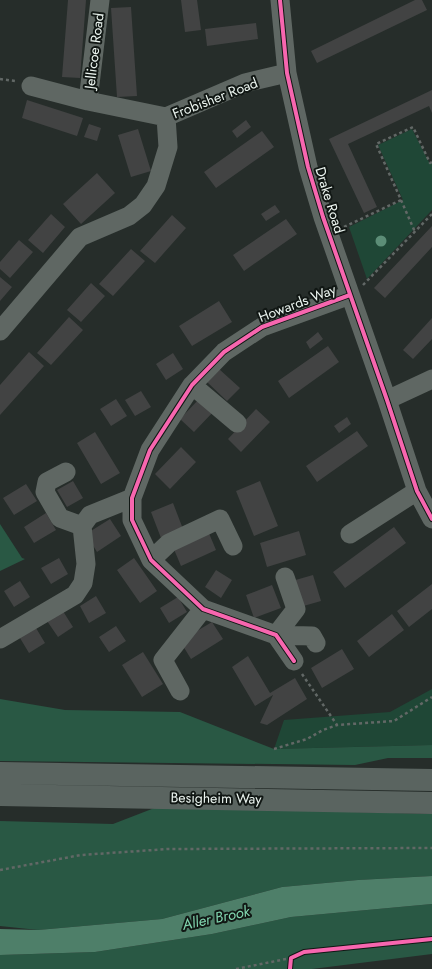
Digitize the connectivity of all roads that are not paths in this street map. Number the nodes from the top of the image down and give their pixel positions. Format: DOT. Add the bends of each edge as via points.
graph roads {
  1 [pos="100,0"];
  2 [pos="280,0"];
  3 [pos="287,73"];
  4 [pos="31,86"];
  5 [pos="88,101"];
  6 [pos="166,117"];
  7 [pos="350,295"];
  8 [pos="0,331"];
  9 [pos="432,379"];
  10 [pos="192,385"];
  11 [pos="387,400"];
  12 [pos="237,423"];
  13 [pos="66,472"];
  14 [pos="417,491"];
  15 [pos="132,498"];
  16 [pos="432,519"];
  17 [pos="82,526"];
  18 [pos="350,534"];
  19 [pos="233,546"];
  20 [pos="151,560"];
  21 [pos="285,577"];
  22 [pos="203,609"];
  23 [pos="276,635"];
  24 [pos="0,639"];
  25 [pos="316,643"];
  26 [pos="294,661"];
  27 [pos="180,691"];
  28 [pos="0,773"];
  29 [pos="432,780"];
  30 [pos="0,794"];
  31 [pos="432,802"];
  1 -- 5 [label="street, Jellicoe Road"];
  2 -- 3 [label="street, Drake Road"];
  3 -- 6 [label="street, Frobisher Road" via="245,83"];
  3 -- 7 [label="street, Drake Road" via="308,167"];
  4 -- 5 [label="street, Jellicoe Road"];
  5 -- 6 [label="street, Jellicoe Road"];
  6 -- 8 [label="street, Frobisher Road" via="168,147 156,186 143,205 129,216 80,237"];
  7 -- 10 [label="street, Howards Way" via="262,327 224,352"];
  7 -- 11 [label="street, Drake Road"];
  9 -- 11 [label="street"];
  10 -- 12 [label="street"];
  10 -- 15 [label="street, Howards Way" via="150,450"];
  11 -- 14 [label="street, Drake Road"];
  13 -- 17 [label="street" via="47,482 45,492 60,518"];
  14 -- 16 [label="street, Drake Road"];
  14 -- 18 [label="street"];
  15 -- 17 [label="street" via="90,515"];
  15 -- 20 [label="street, Howards Way" via="132,520"];
  17 -- 24 [label="street" via="86,564 83,583 75,595"];
  19 -- 20 [label="street" via="220,519 169,543"];
  20 -- 22 [label="street, Howards Way"];
  21 -- 23 [label="street" via="296,609"];
  22 -- 23 [label="street, Howards Way"];
  22 -- 27 [label="street" via="163,660"];
  23 -- 25 [label="street, Howards Way" via="312,636"];
  23 -- 26 [label="street"];
  28 -- 29 [label="highway, Besigheim Way"];
  30 -- 31 [label="highway, Besigheim Way"];
}
